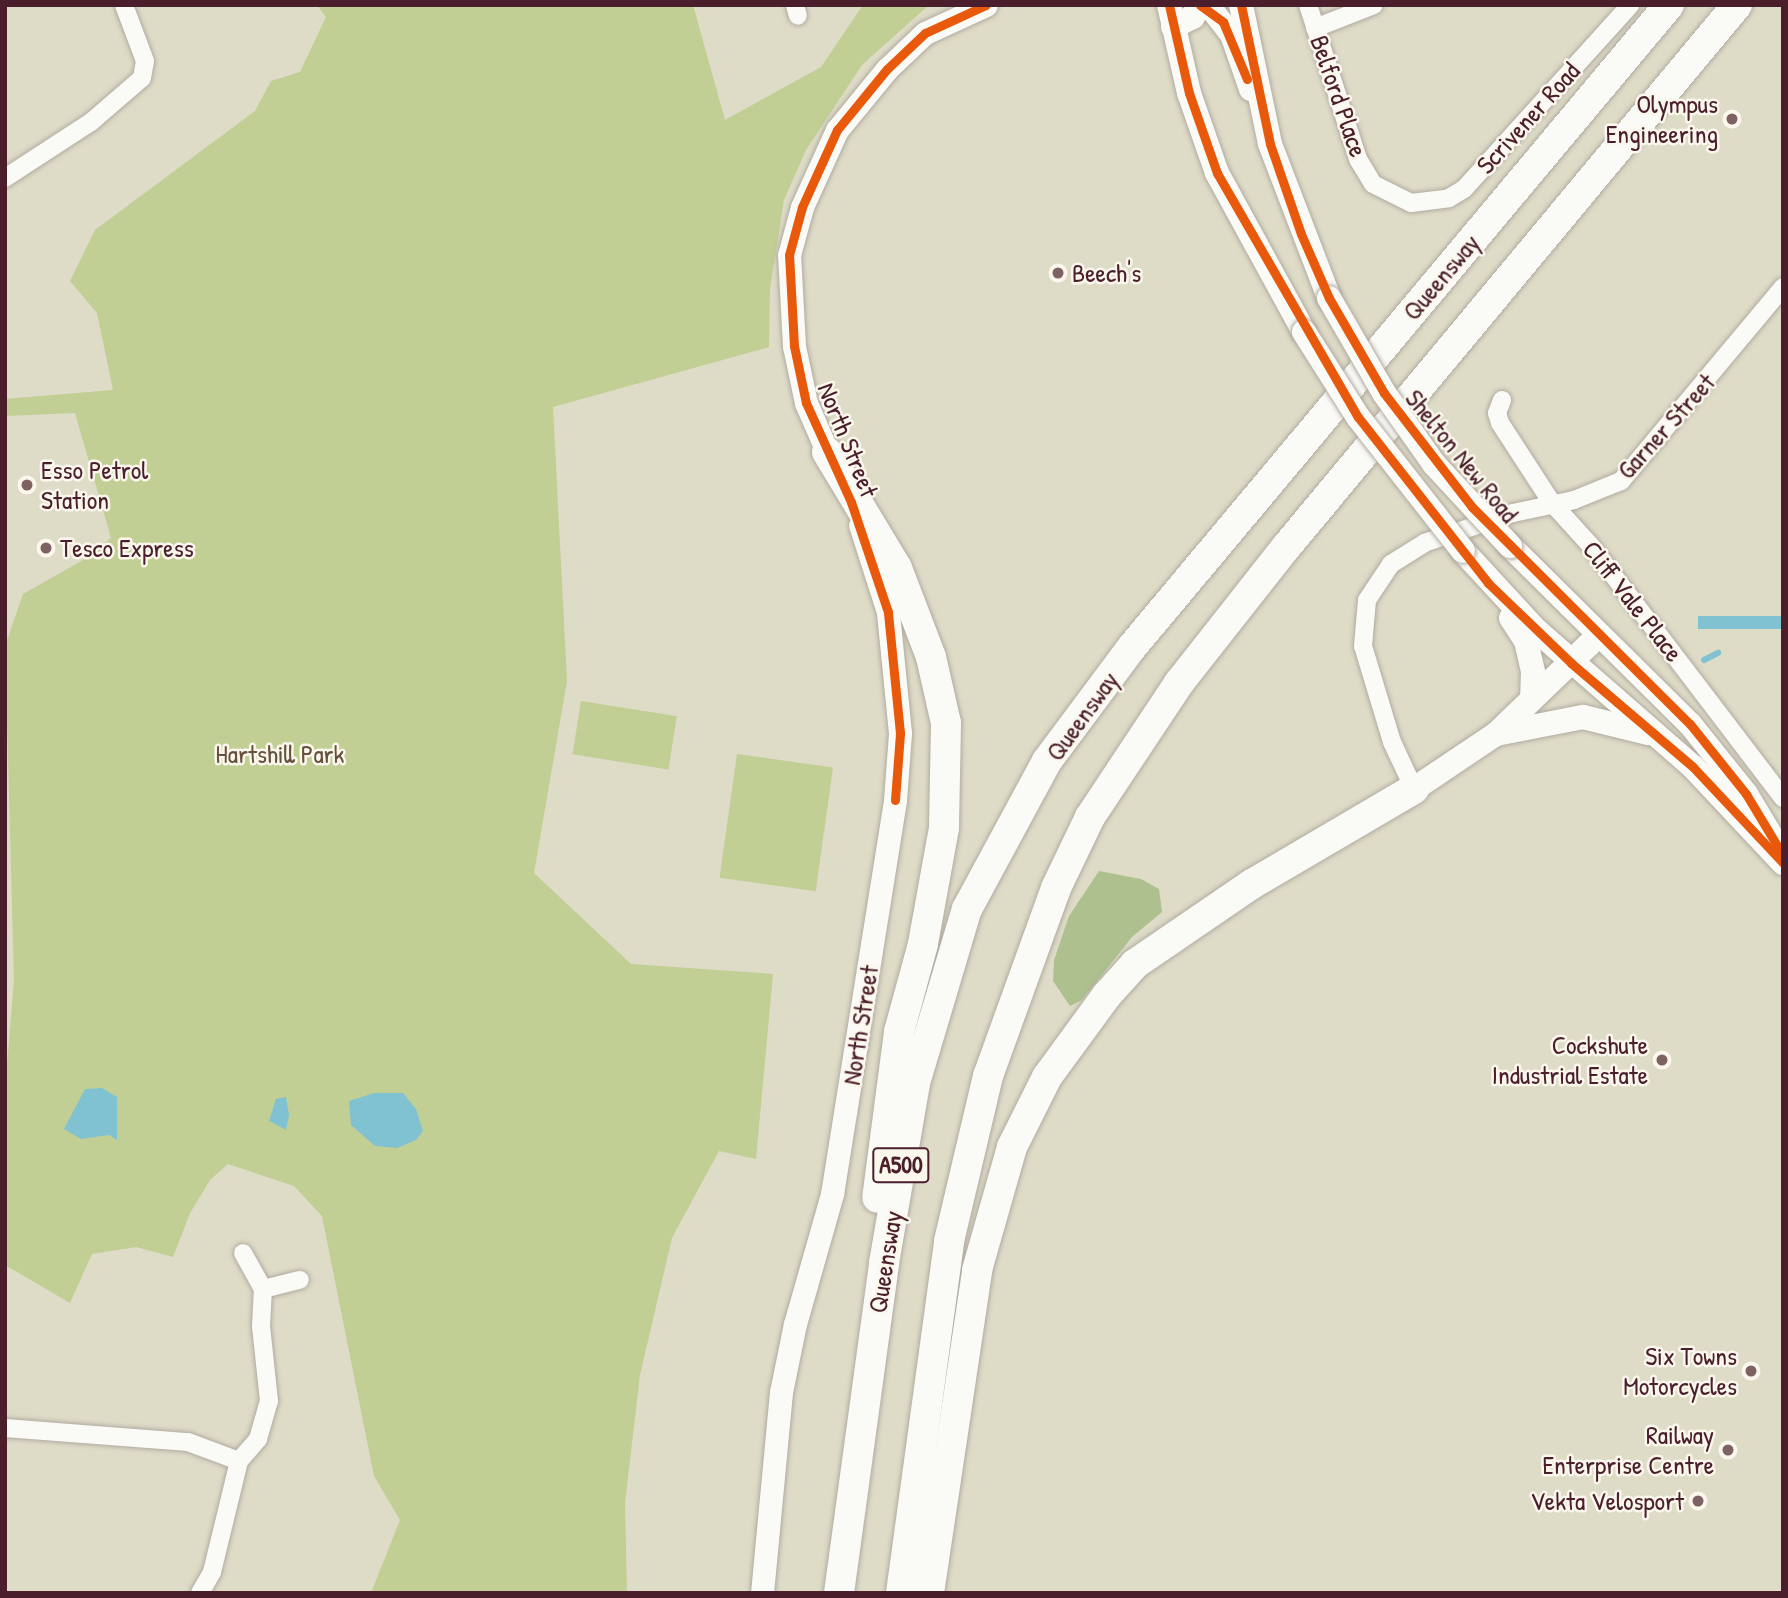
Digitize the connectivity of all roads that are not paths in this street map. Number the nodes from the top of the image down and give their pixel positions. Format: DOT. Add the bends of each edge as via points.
graph roads {
  1 [pos="124,5"];
  2 [pos="986,5"];
  3 [pos="1199,5"];
  4 [pos="1241,5"];
  5 [pos="1308,5"];
  6 [pos="1374,5"];
  7 [pos="1630,5"];
  8 [pos="1670,5"];
  9 [pos="1737,5"];
  10 [pos="1171,16"];
  11 [pos="1315,28"];
  12 [pos="1270,144"];
  13 [pos="5,178"];
  14 [pos="1411,203"];
  15 [pos="1783,287"];
  16 [pos="1502,400"];
  17 [pos="827,452"];
  18 [pos="1552,503"];
  19 [pos="1488,583"];
  20 [pos="1598,636"];
  21 [pos="1571,663"];
  22 [pos="1532,696"];
  23 [pos="1496,734"];
  24 [pos="1659,736"];
  25 [pos="1415,789"];
  26 [pos="1783,798"];
  27 [pos="1783,855"];
  28 [pos="1783,863"];
  29 [pos="243,1253"];
  30 [pos="300,1280"];
  31 [pos="263,1289"];
  32 [pos="5,1428"];
  33 [pos="856,1456"];
  34 [pos="239,1461"];
  35 [pos="200,1593"];
  36 [pos="762,1593"];
  37 [pos="839,1593"];
  38 [pos="901,1593"];
  39 [pos="929,1593"];
  1 -- 13 [label="street" via="145,61 142,78 91,121"];
  2 -- 17 [label="street, North Street" via="925,33 887,69 837,130 802,207 789,255 790,308 806,403"];
  3 -- 10 [label="main road" via="1193,17"];
  3 -- 12 [label="street" via="1212,10 1231,34"];
  4 -- 12 [label="main road, Shelton New Road"];
  5 -- 11 [label="street, Belford Place"];
  6 -- 11 [label="street"];
  7 -- 14 [label="street, Scrivener Road" via="1464,189 1449,198"];
  8 -- 33 [label="highway, Queensway / A500" via="1210,550 1048,761 967,909 931,1019 889,1237"];
  9 -- 38 [label="highway, Queensway / A500" via="1278,557 1179,683 1090,817 1056,888 988,1076 949,1241"];
  10 -- 19 [label="main road, bridge" via="1217,173 1304,332 1358,417"];
  11 -- 14 [label="street, Belford Place" via="1358,159 1373,184"];
  12 -- 20 [label="main road, Shelton New Road, bridge" via="1329,298 1384,393 1434,464"];
  15 -- 18 [label="street, Garner Street" via="1621,481 1593,495"];
  16 -- 18 [label="street, Cliff Vale Place" via="1497,413 1500,423"];
  17 -- 33 [label="highway" via="897,568 931,657 946,723 947,782 940,854 899,1032 882,1149"];
  17 -- 36 [label="street, North Street" via="874,561 888,612 900,733 895,800 832,1194 781,1392"];
  18 -- 25 [label="street, Garner Street" via="1409,550 1391,564 1367,600 1363,646 1392,742"];
  18 -- 26 [label="street, Cliff Vale Place" via="1591,546"];
  19 -- 21 [label="main road"];
  19 -- 22 [label="main road" via="1526,641 1533,672"];
  20 -- 21 [label="main road"];
  20 -- 27 [label="main road, Shelton New Road" via="1690,724 1746,794"];
  21 -- 22 [label="main road"];
  21 -- 24 [label="main road"];
  22 -- 23 [label="main road"];
  23 -- 24 [label="main road" via="1583,717"];
  23 -- 25 [label="main road"];
  24 -- 28 [label="main road"];
  25 -- 39 [label="highway" via="1252,884 1135,964 1047,1077 1012,1146 991,1208 977,1270"];
  29 -- 31 [label="street"];
  30 -- 31 [label="street"];
  31 -- 34 [label="street" via="261,1326 269,1401 258,1439"];
  32 -- 34 [label="street" via="187,1442"];
  33 -- 37 [label="highway, Queensway / A500"];
  34 -- 35 [label="street" via="212,1572"];
}
